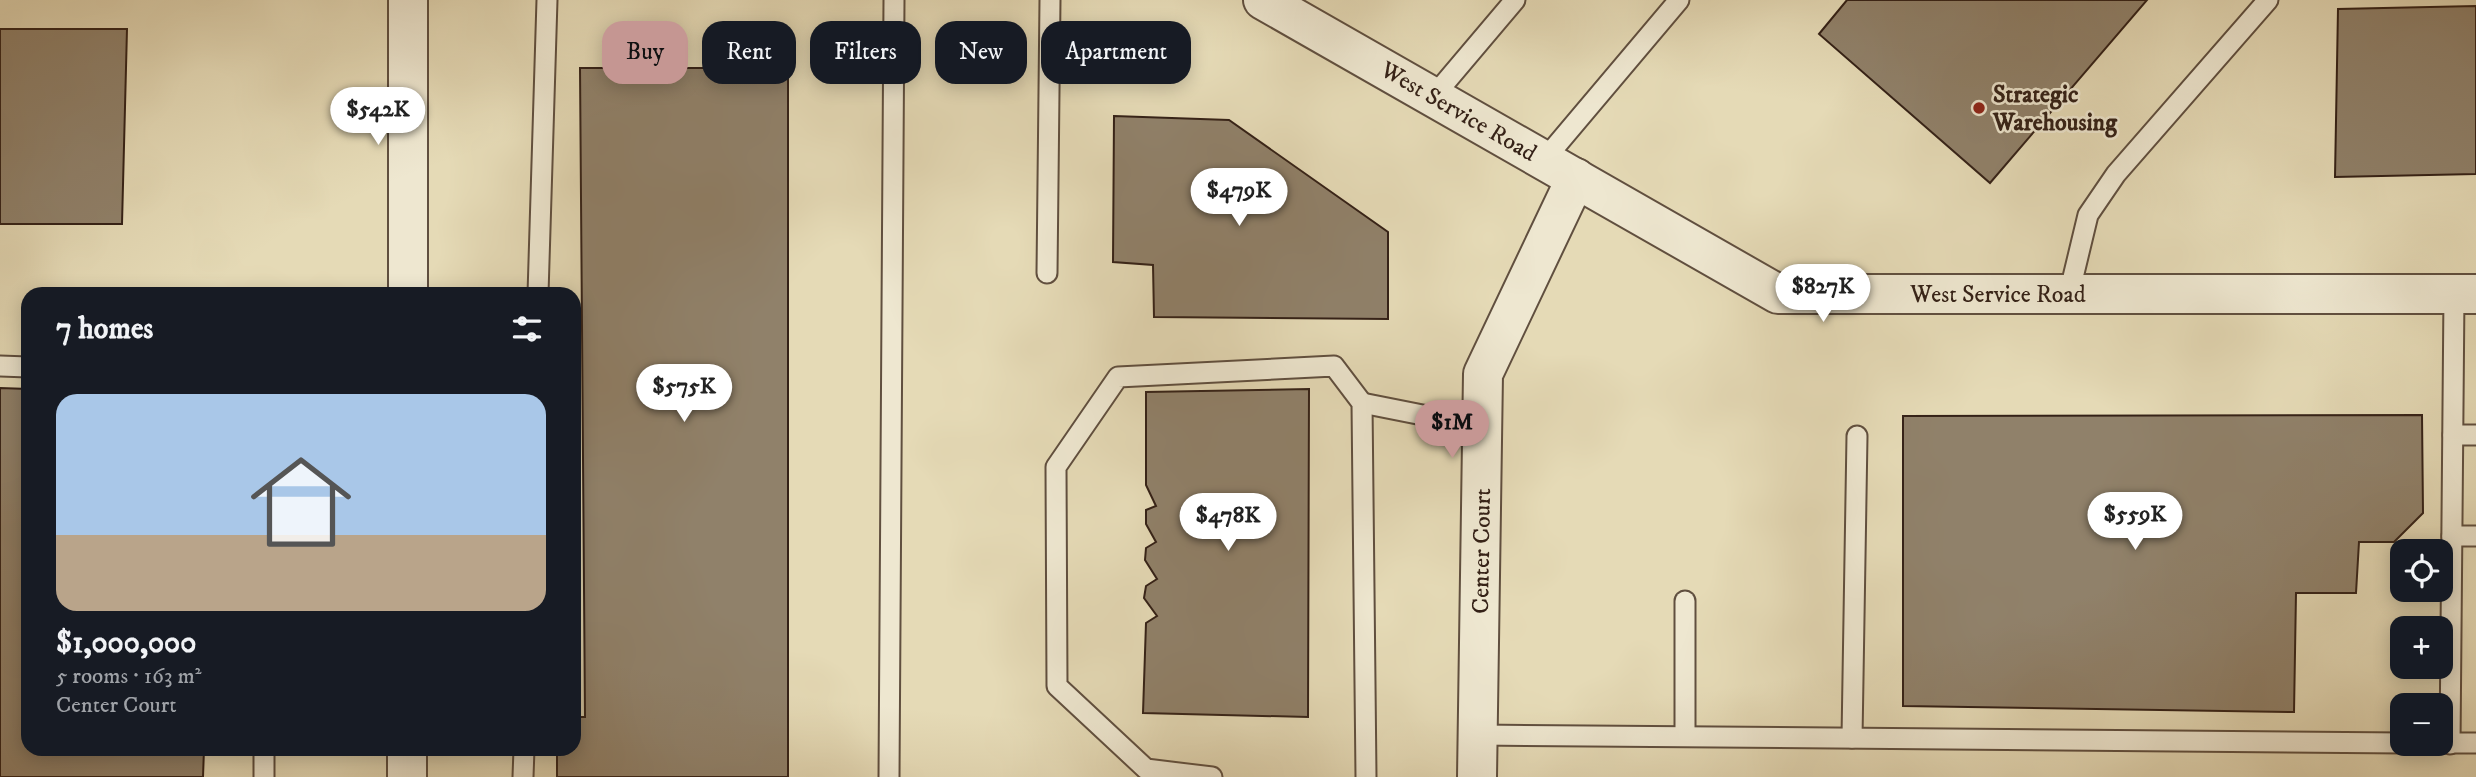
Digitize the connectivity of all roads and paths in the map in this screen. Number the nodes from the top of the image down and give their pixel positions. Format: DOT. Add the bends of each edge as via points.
graph roads {
  1 [pos="408,0"];
  2 [pos="547,0"];
  3 [pos="894,0"];
  4 [pos="1050,0"];
  5 [pos="1263,0"];
  6 [pos="1515,0"];
  7 [pos="1679,0"];
  8 [pos="2269,0"];
  9 [pos="1433,97"];
  10 [pos="1560,169"];
  11 [pos="1047,273"];
  12 [pos="408,287"];
  13 [pos="538,287"];
  14 [pos="2069,295"];
  15 [pos="2465,295"];
  16 [pos="0,366"];
  17 [pos="21,367"];
  18 [pos="1362,403"];
  19 [pos="1483,427"];
  20 [pos="2453,435"];
  21 [pos="2476,435"];
  22 [pos="1857,436"];
  23 [pos="2452,536"];
  24 [pos="2476,536"];
  25 [pos="1685,601"];
  26 [pos="2447,693"];
  27 [pos="1478,735"];
  28 [pos="1685,736"];
  29 [pos="1852,738"];
  30 [pos="2390,743"];
  31 [pos="2453,743"];
  32 [pos="2476,743"];
  33 [pos="264,756"];
  34 [pos="407,756"];
  35 [pos="524,756"];
  36 [pos="264,777"];
  37 [pos="407,777"];
  38 [pos="523,777"];
  39 [pos="889,777"];
  40 [pos="1212,777"];
  41 [pos="1366,777"];
  42 [pos="1477,777"];
  1 -- 12 [label="street"];
  2 -- 13 [label="lane"];
  3 -- 39 [label="lane"];
  4 -- 11 [label="lane"];
  5 -- 9 [label="street, West Service Road"];
  6 -- 9 [label="lane"];
  7 -- 10 [label="lane"];
  8 -- 14 [label="lane" via="2116,174 2088,215"];
  9 -- 10 [label="street, West Service Road"];
  10 -- 14 [label="street, West Service Road" via="1778,295"];
  10 -- 19 [label="street, Center Court" via="1483,374"];
  14 -- 15 [label="street, West Service Road"];
  15 -- 20 [label="lane"];
  16 -- 17 [label="lane"];
  18 -- 19 [label="lane"];
  18 -- 40 [label="lane" via="1334,366 1118,377 1056,467 1057,686 1146,769"];
  18 -- 41 [label="lane"];
  19 -- 27 [label="street, Center Court"];
  20 -- 21 [label="lane"];
  20 -- 23 [label="lane"];
  22 -- 29 [label="lane"];
  23 -- 24 [label="lane"];
  23 -- 26 [label="lane"];
  25 -- 28 [label="lane"];
  27 -- 28 [label="lane"];
  27 -- 42 [label="street, Center Court"];
  28 -- 29 [label="lane"];
  29 -- 30 [label="lane"];
  31 -- 32 [label="lane"];
  33 -- 36 [label="lane"];
  34 -- 37 [label="street"];
  35 -- 38 [label="lane"];
}
